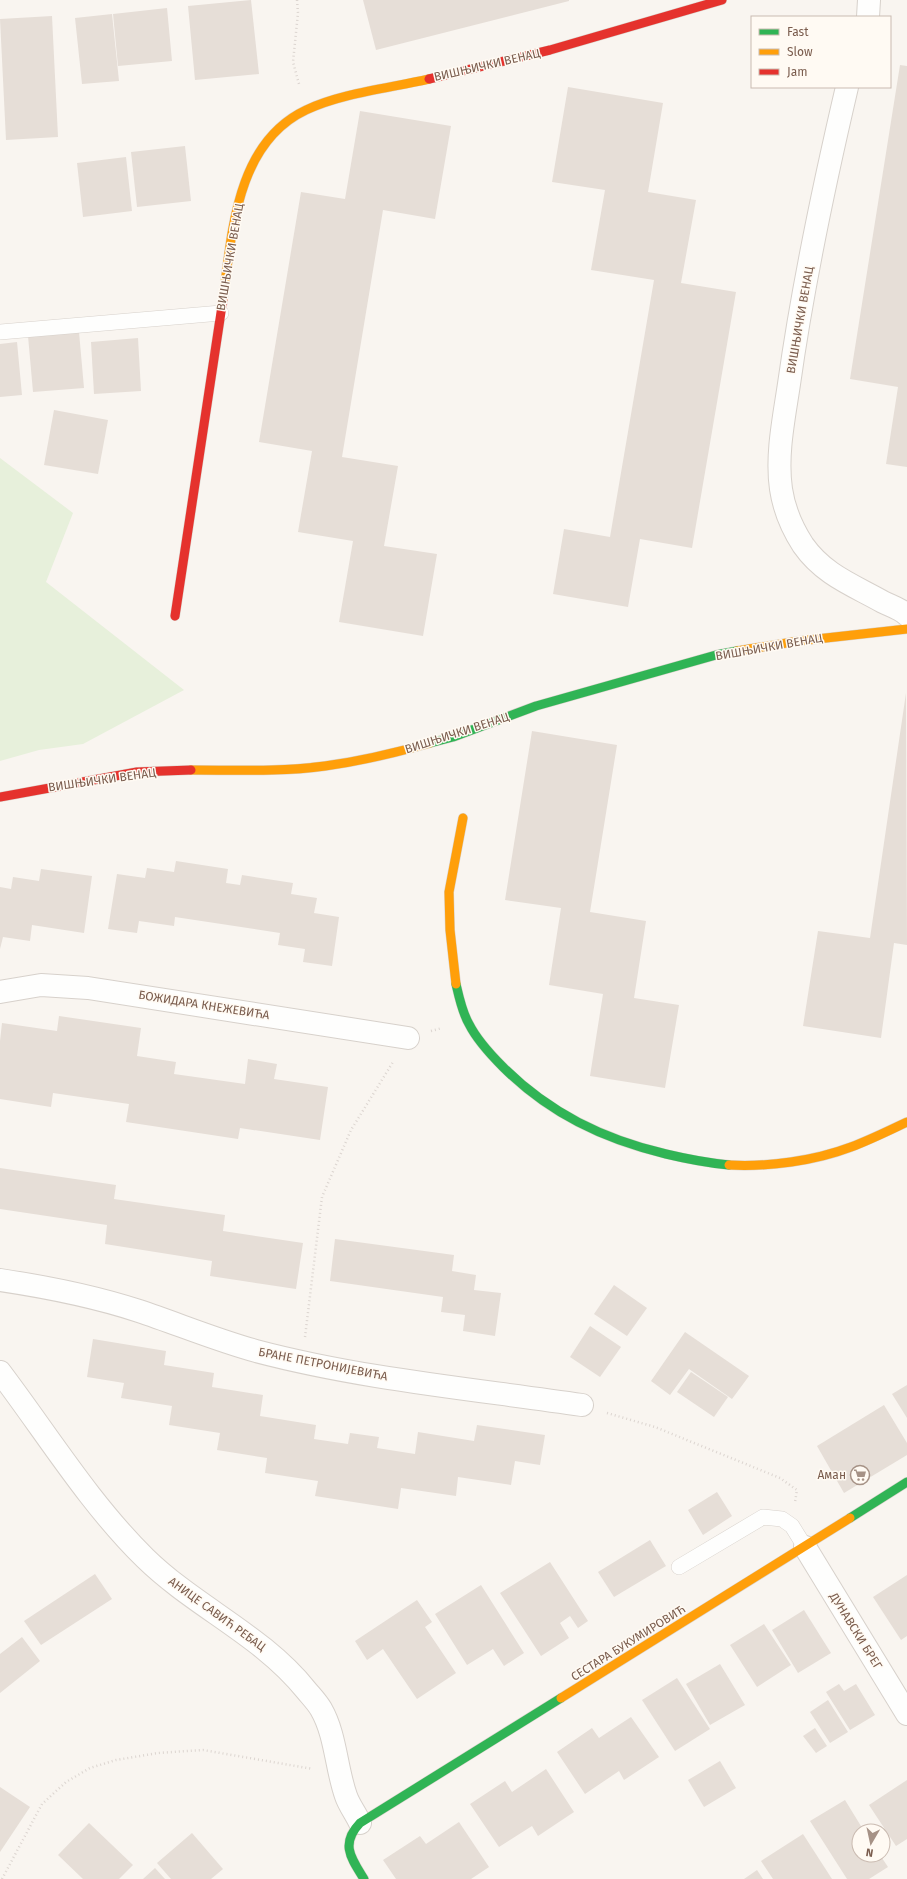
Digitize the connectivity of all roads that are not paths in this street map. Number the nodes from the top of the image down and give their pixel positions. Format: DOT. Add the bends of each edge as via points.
graph roads {
  1 [pos="722,0"];
  2 [pos="869,0"];
  3 [pos="868,16"];
  4 [pos="847,88"];
  5 [pos="221,313"];
  6 [pos="0,332"];
  7 [pos="907,615"];
  8 [pos="175,616"];
  9 [pos="907,629"];
  10 [pos="0,797"];
  11 [pos="463,818"];
  12 [pos="0,992"];
  13 [pos="408,1038"];
  14 [pos="907,1122"];
  15 [pos="0,1280"];
  16 [pos="0,1372"];
  17 [pos="582,1405"];
  18 [pos="907,1482"];
  19 [pos="805,1547"];
  20 [pos="679,1568"];
  21 [pos="907,1714"];
  22 [pos="360,1823"];
  23 [pos="364,1879"];
  1 -- 5 [label="street, ВИШЊИЧКИ ВЕНАЦ" via="568,46 341,98 306,110 288,120 276,130 262,149 250,170 238,203"];
  2 -- 3 [label="street"];
  4 -- 7 [label="street, ВИШЊИЧКИ ВЕНАЦ" via="828,167 793,354 779,468 781,489 792,527 818,562 850,586"];
  5 -- 6 [label="lane"];
  5 -- 8 [label="street, ВИШЊИЧКИ ВЕНАЦ"];
  9 -- 10 [label="street, ВИШЊИЧКИ ВЕНАЦ" via="799,641 716,656 536,706 453,737 387,755 325,766 296,768 137,772"];
  11 -- 14 [label="street" via="448,901 458,990 473,1032 515,1081 536,1099 564,1118 622,1144 701,1162 734,1165 831,1153 861,1143"];
  12 -- 13 [label="street, БОЖИДАРА КНЕЖЕВИЋА" via="41,985 88,988"];
  15 -- 17 [label="street, БРАНЕ ПЕТРОНИЈЕВИЋА" via="65,1291 115,1304 255,1350 302,1362"];
  16 -- 22 [label="street, АНИЦЕ САВИЋ РЕБАЦ" via="78,1478 145,1558 173,1583 253,1639 295,1677 321,1709 333,1741 346,1797"];
  18 -- 19 [label="street, СЕСТАРА БУКУМИРОВИЋ"];
  19 -- 20 [label="lane" via="792,1526 782,1519 763,1517"];
  19 -- 21 [label="street, ДУНАВСКИ БРЕГ"];
  19 -- 22 [label="street, СЕСТАРА БУКУМИРОВИЋ"];
  22 -- 23 [label="street" via="351,1835 349,1848 350,1857"];
}
